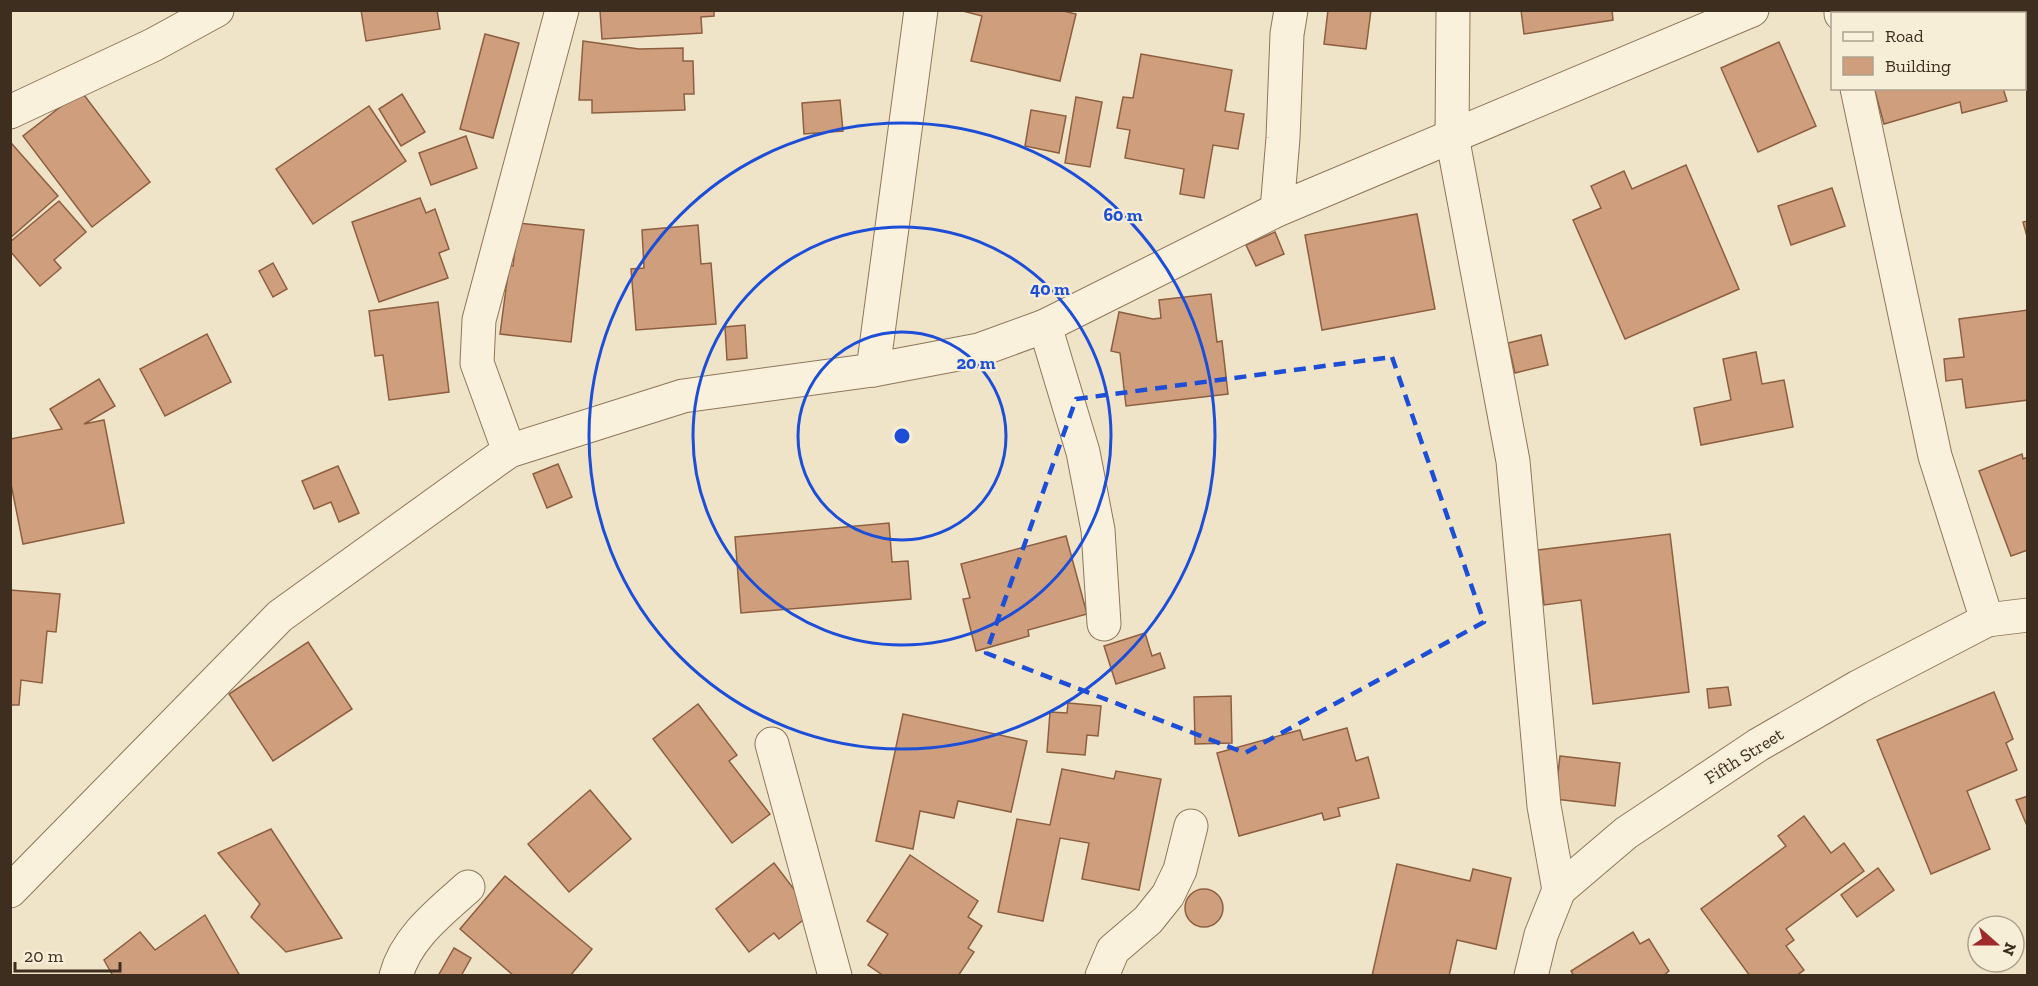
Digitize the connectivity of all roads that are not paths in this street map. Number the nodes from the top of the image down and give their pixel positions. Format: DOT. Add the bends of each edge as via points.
graph roads {
  1 [pos="217,10"];
  2 [pos="562,10"];
  3 [pos="921,10"];
  4 [pos="1291,10"];
  5 [pos="1453,10"];
  6 [pos="1752,10"];
  7 [pos="1857,90"];
  8 [pos="10,112"];
  9 [pos="1452,136"];
  10 [pos="1277,210"];
  11 [pos="1045,326"];
  12 [pos="873,370"];
  13 [pos="509,451"];
  14 [pos="2028,615"];
  15 [pos="1987,620"];
  16 [pos="1104,624"];
  17 [pos="772,744"];
  18 [pos="1191,826"];
  19 [pos="468,887"];
  20 [pos="1559,890"];
  21 [pos="10,891"];
  22 [pos="396,975"];
  23 [pos="835,975"];
  24 [pos="1102,975"];
  25 [pos="1531,975"];
  1 -- 8 [label="street" via="153,45"];
  2 -- 13 [label="street" via="479,320 477,363"];
  3 -- 12 [label="street"];
  4 -- 10 [label="street"];
  5 -- 9 [label="street"];
  6 -- 9 [label="street"];
  7 -- 15 [label="street" via="1935,456"];
  9 -- 10 [label="street"];
  9 -- 20 [label="street" via="1514,461 1544,806"];
  10 -- 11 [label="street"];
  11 -- 12 [label="street" via="979,350"];
  11 -- 16 [label="street" via="1083,452 1098,530"];
  12 -- 13 [label="street" via="683,396"];
  13 -- 21 [label="street" via="280,616"];
  14 -- 15 [label="street, Fifth Street"];
  15 -- 20 [label="street, Fifth Street" via="1758,745 1626,833"];
  17 -- 23 [label="street"];
  18 -- 24 [label="street" via="1180,870 1168,895 1148,920 1113,950"];
  19 -- 22 [label="street" via="427,924 400,960"];
  20 -- 25 [label="street, Fifth Street" via="1541,935"];
}
